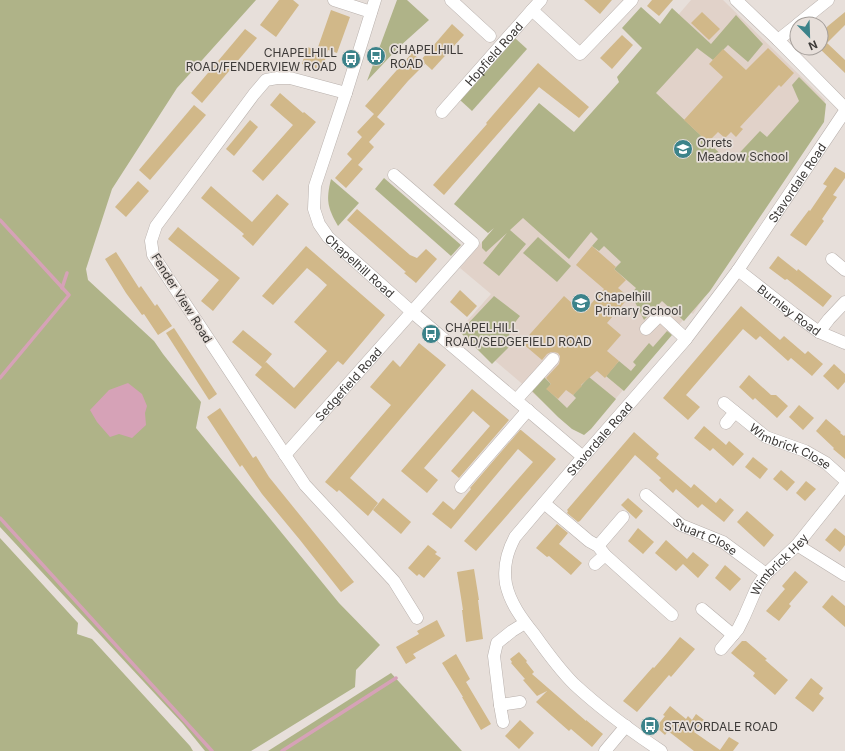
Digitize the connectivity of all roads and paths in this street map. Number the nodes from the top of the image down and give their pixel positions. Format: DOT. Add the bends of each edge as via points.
graph roads {
  1 [pos="334,0"];
  2 [pos="375,0"];
  3 [pos="451,0"];
  4 [pos="541,0"];
  5 [pos="632,0"];
  6 [pos="736,0"];
  7 [pos="828,0"];
  8 [pos="532,10"];
  9 [pos="371,12"];
  10 [pos="807,16"];
  11 [pos="789,31"];
  12 [pos="490,36"];
  13 [pos="778,40"];
  14 [pos="346,93"];
  15 [pos="845,108"];
  16 [pos="845,111"];
  17 [pos="442,112"];
  18 [pos="394,175"];
  19 [pos="832,259"];
  20 [pos="738,270"];
  21 [pos="845,270"];
  22 [pos="845,302"];
  23 [pos="412,312"];
  24 [pos="646,329"];
  25 [pos="819,332"];
  26 [pos="686,339"];
  27 [pos="845,344"];
  28 [pos="553,359"];
  29 [pos="516,400"];
  30 [pos="724,403"];
  31 [pos="528,410"];
  32 [pos="735,412"];
  33 [pos="726,423"];
  34 [pos="285,455"];
  35 [pos="583,457"];
  36 [pos="845,480"];
  37 [pos="845,485"];
  38 [pos="461,487"];
  39 [pos="646,495"];
  40 [pos="544,503"];
  41 [pos="623,517"];
  42 [pos="797,545"];
  43 [pos="602,550"];
  44 [pos="595,564"];
  45 [pos="766,574"];
  46 [pos="845,575"];
  47 [pos="702,609"];
  48 [pos="672,615"];
  49 [pos="417,618"];
  50 [pos="525,623"];
  51 [pos="733,635"];
  52 [pos="722,648"];
  53 [pos="520,702"];
  54 [pos="500,705"];
  55 [pos="503,722"];
  56 [pos="626,726"];
  57 [pos="605,751"];
  58 [pos="661,751"];
  1 -- 9 [label="street"];
  2 -- 9 [label="street, Chapelhill Road"];
  3 -- 12 [label="street"];
  4 -- 8 [label="street"];
  5 -- 8 [label="street, Hopfield Road" via="580,54"];
  6 -- 13 [label="street"];
  7 -- 10 [label="street"];
  8 -- 17 [label="street, Hopfield Road"];
  9 -- 14 [label="street, Chapelhill Road"];
  11 -- 13 [label="street"];
  13 -- 15 [label="street"];
  14 -- 23 [label="street, Chapelhill Road" via="316,186 314,209 319,224 328,238"];
  14 -- 34 [label="street, Fender View Road" via="290,78 266,80 156,226 151,241 153,255"];
  16 -- 20 [label="street, Stavordale Road"];
  18 -- 23 [label="street" via="473,243"];
  19 -- 21 [label="street"];
  20 -- 25 [label="street, Burnley Road"];
  20 -- 26 [label="street, Stavordale Road"];
  22 -- 25 [label="street"];
  23 -- 29 [label="street, Chapelhill Road"];
  23 -- 34 [label="street, Sedgefield Road"];
  24 -- 26 [label="street" via="660,315"];
  25 -- 27 [label="street, Burnley Road"];
  26 -- 35 [label="street, Stavordale Road"];
  28 -- 29 [label="street"];
  29 -- 31 [label="street, Chapelhill Road"];
  30 -- 32 [label="street, Wimbrick Close"];
  31 -- 35 [label="street, Chapelhill Road"];
  31 -- 38 [label="street"];
  32 -- 33 [label="street"];
  32 -- 36 [label="street, Wimbrick Close" via="766,437 805,451 826,463"];
  34 -- 49 [label="street, Fender View Road" via="305,485 394,580"];
  35 -- 40 [label="street, Stavordale Road"];
  37 -- 42 [label="street, Wimbrick Hey"];
  39 -- 45 [label="street, Stuart Close" via="681,525 724,542"];
  40 -- 43 [label="street"];
  40 -- 50 [label="street, Stavordale Road" via="515,537 508,549 505,566 506,583 512,602"];
  41 -- 43 [label="street"];
  42 -- 45 [label="street, Wimbrick Hey"];
  42 -- 46 [label="street"];
  43 -- 44 [label="street"];
  43 -- 48 [label="street"];
  45 -- 51 [label="street, Wimbrick Hey"];
  47 -- 51 [label="street"];
  50 -- 54 [label="street" via="497,643 494,656"];
  50 -- 56 [label="street, Stavordale Road" via="573,683"];
  51 -- 52 [label="street, Wimbrick Hey"];
  53 -- 54 [label="street"];
  54 -- 55 [label="street"];
  56 -- 57 [label="street"];
  56 -- 58 [label="street, Stavordale Road"];
}
